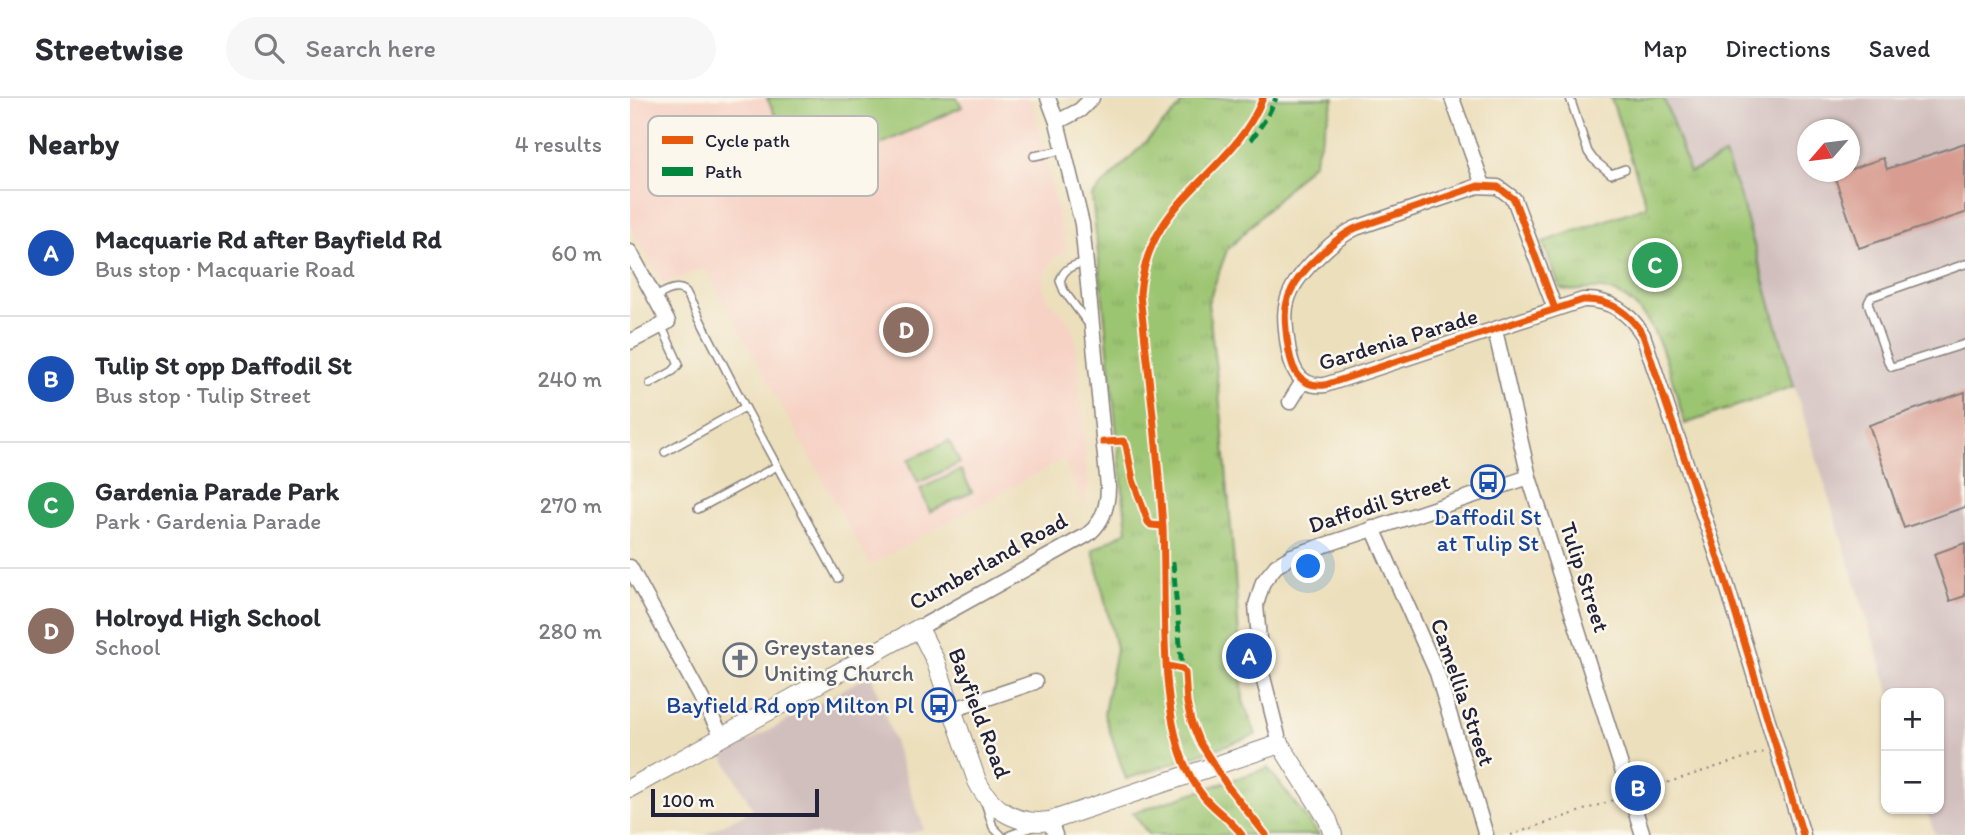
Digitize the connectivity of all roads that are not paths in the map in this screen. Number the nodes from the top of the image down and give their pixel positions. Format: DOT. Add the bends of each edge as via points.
graph roads {
  1 [pos="1048,98"];
  2 [pos="1092,98"];
  3 [pos="1452,98"];
  4 [pos="1570,98"];
  5 [pos="1057,122"];
  6 [pos="1064,150"];
  7 [pos="1034,156"];
  8 [pos="1625,169"];
  9 [pos="1483,186"];
  10 [pos="630,252"];
  11 [pos="1086,262"];
  12 [pos="1965,264"];
  13 [pos="655,297"];
  14 [pos="1555,309"];
  15 [pos="661,325"];
  16 [pos="1494,330"];
  17 [pos="1093,335"];
  18 [pos="630,342"];
  19 [pos="1965,344"];
  20 [pos="1303,381"];
  21 [pos="650,384"];
  22 [pos="1290,402"];
  23 [pos="745,407"];
  24 [pos="665,452"];
  25 [pos="777,466"];
  26 [pos="1529,477"];
  27 [pos="698,509"];
  28 [pos="1373,528"];
  29 [pos="630,567"];
  30 [pos="838,578"];
  31 [pos="919,628"];
  32 [pos="1035,682"];
  33 [pos="952,710"];
  34 [pos="722,736"];
  35 [pos="1280,744"];
  36 [pos="977,781"];
  37 [pos="630,788"];
  38 [pos="1053,828"];
  39 [pos="1001,835"];
  40 [pos="1010,835"];
  41 [pos="1333,835"];
  42 [pos="1486,835"];
  43 [pos="1643,835"];
  44 [pos="1803,835"];
  1 -- 5 [label="street, Cumberland Road"];
  2 -- 5 [label="street"];
  3 -- 9 [label="street"];
  4 -- 8 [label="lane" via="1590,156 1611,174"];
  5 -- 6 [label="street, Cumberland Road"];
  6 -- 7 [label="lane"];
  6 -- 11 [label="street, Cumberland Road" via="1081,217"];
  9 -- 14 [label="street" via="1504,190 1517,204"];
  9 -- 20 [label="street, Gardenia Parade" via="1348,232 1301,276 1287,300 1285,321 1289,361"];
  10 -- 13 [label="street"];
  11 -- 17 [label="street, Cumberland Road"];
  11 -- 17 [label="lane" via="1065,270 1060,281"];
  12 -- 19 [label="lane" via="1871,297 1868,303 1892,367"];
  13 -- 15 [label="street" via="668,321"];
  13 -- 23 [label="lane" via="674,289 686,292"];
  14 -- 16 [label="street, Gardenia Parade"];
  14 -- 44 [label="street, Gardenia Parade" via="1583,300 1606,303 1626,313 1643,335 1724,576"];
  15 -- 18 [label="street"];
  15 -- 21 [label="lane" via="679,364"];
  16 -- 20 [label="street, Gardenia Parade" via="1325,385"];
  16 -- 26 [label="street, Tulip Street"];
  17 -- 31 [label="street, Cumberland Road" via="1108,487 1099,523 1078,540"];
  20 -- 22 [label="street, Gardenia Parade"];
  23 -- 24 [label="lane"];
  23 -- 25 [label="lane"];
  25 -- 27 [label="lane"];
  25 -- 30 [label="lane"];
  26 -- 28 [label="street, Daffodil Street"];
  26 -- 43 [label="street, Tulip Street"];
  28 -- 35 [label="street, Daffodil Street" via="1286,559 1259,592 1261,665"];
  28 -- 42 [label="street, Camellia Street" via="1437,673"];
  29 -- 34 [label="street"];
  31 -- 33 [label="street, Bayfield Road"];
  31 -- 34 [label="street, Cumberland Road"];
  32 -- 33 [label="street"];
  33 -- 36 [label="street, Bayfield Road"];
  34 -- 37 [label="street, Cumberland Road"];
  35 -- 38 [label="street, Bayfield Road"];
  35 -- 41 [label="street"];
  36 -- 38 [label="street, Bayfield Road" via="1007,814"];
  36 -- 39 [label="lane" via="993,827"];
  38 -- 40 [label="lane"];
}
